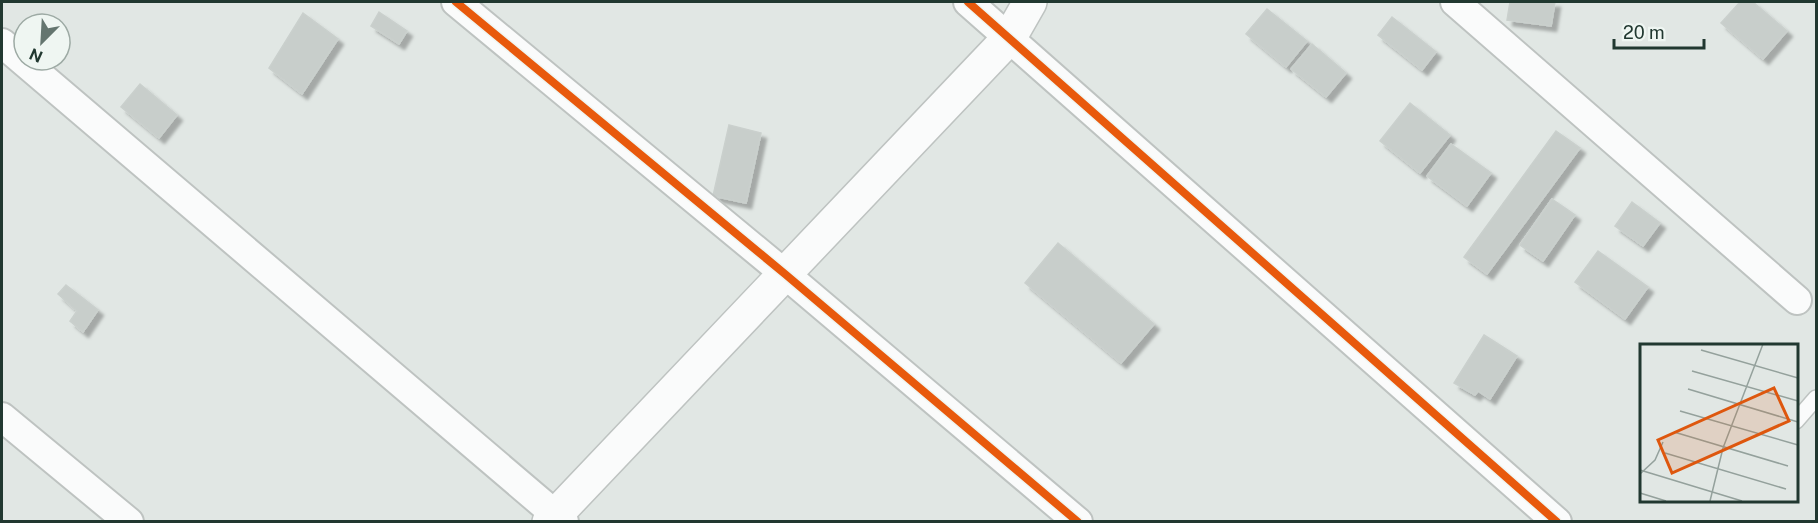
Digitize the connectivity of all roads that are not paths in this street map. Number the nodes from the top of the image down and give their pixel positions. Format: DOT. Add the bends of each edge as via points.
graph roads {
  1 [pos="456,2"];
  2 [pos="968,2"];
  3 [pos="1030,2"];
  4 [pos="1455,2"];
  5 [pos="1010,37"];
  6 [pos="2,44"];
  7 [pos="785,273"];
  8 [pos="1797,300"];
  9 [pos="1816,398"];
  10 [pos="2,417"];
  11 [pos="1797,420"];
  12 [pos="556,519"];
  13 [pos="129,522"];
  14 [pos="1078,522"];
  15 [pos="1557,522"];
  1 -- 7 [label="street"];
  2 -- 5 [label="street"];
  3 -- 5 [label="street"];
  4 -- 8 [label="street"];
  5 -- 7 [label="street"];
  5 -- 15 [label="street"];
  6 -- 12 [label="street"];
  7 -- 12 [label="street"];
  7 -- 14 [label="street"];
  9 -- 11 [label="lane"];
  10 -- 13 [label="street"];
}
